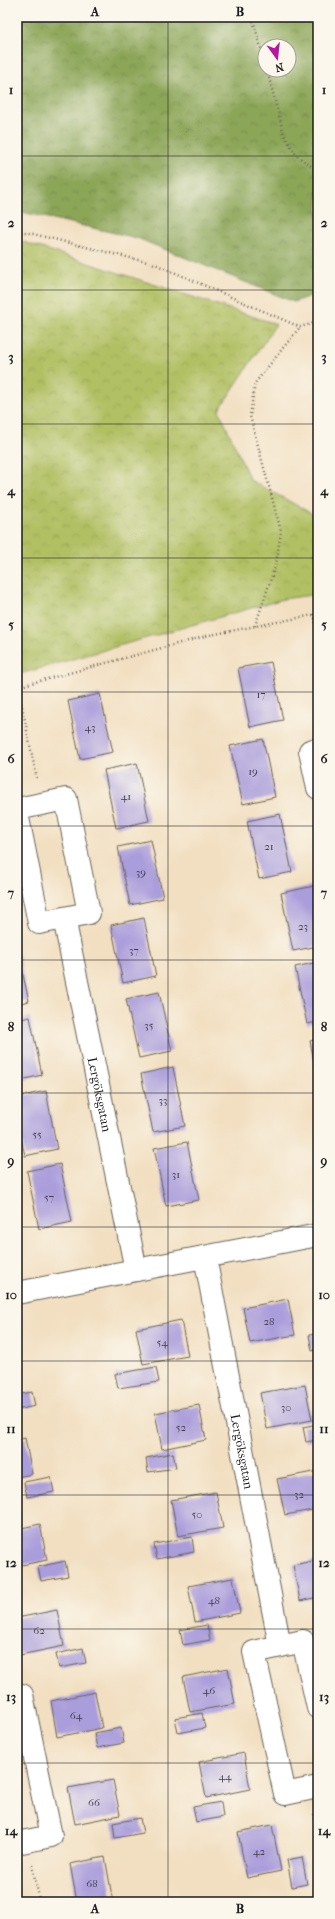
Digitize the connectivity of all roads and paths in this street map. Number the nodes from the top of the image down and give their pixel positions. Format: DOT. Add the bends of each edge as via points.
graph roads {
  1 [pos="252,17"];
  2 [pos="258,38"];
  3 [pos="270,78"];
  4 [pos="318,171"];
  5 [pos="17,230"];
  6 [pos="318,322"];
  7 [pos="300,327"];
  8 [pos="314,614"];
  9 [pos="318,614"];
  10 [pos="255,626"];
  11 [pos="318,634"];
  12 [pos="18,687"];
  13 [pos="318,749"];
  14 [pos="318,788"];
  15 [pos="42,803"];
  16 [pos="17,809"];
  17 [pos="17,813"];
  18 [pos="64,918"];
  19 [pos="318,1235"];
  20 [pos="204,1257"];
  21 [pos="136,1270"];
  22 [pos="17,1293"];
  23 [pos="280,1646"];
  24 [pos="17,1696"];
  25 [pos="318,1708"];
  26 [pos="318,1786"];
  27 [pos="22,1842"];
  28 [pos="40,1902"];
  1 -- 2 [label="path"];
  3 -- 4 [label="path" via="284,135 298,156"];
  5 -- 7 [label="path" via="155,264"];
  6 -- 7 [label="path"];
  7 -- 10 [label="path" via="255,383 250,416 281,531 276,564"];
  8 -- 9 [label="path"];
  8 -- 10 [label="path"];
  8 -- 11 [label="path"];
  10 -- 12 [label="path" via="210,635"];
  12 -- 15 [label="path"];
  13 -- 14 [label="street" via="310,751"];
  15 -- 16 [label="street"];
  15 -- 18 [label="street" via="66,799 89,913"];
  17 -- 18 [label="street" via="39,923"];
  18 -- 21 [label="street, Lergöksgatan"];
  19 -- 20 [label="street"];
  20 -- 21 [label="street"];
  20 -- 23 [label="street, Lergöksgatan"];
  21 -- 22 [label="street"];
  23 -- 25 [label="street" via="303,1641"];
  23 -- 26 [label="street" via="254,1652 285,1794"];
  24 -- 27 [label="street" via="22,1695 51,1836"];
  27 -- 28 [label="path"];
}
